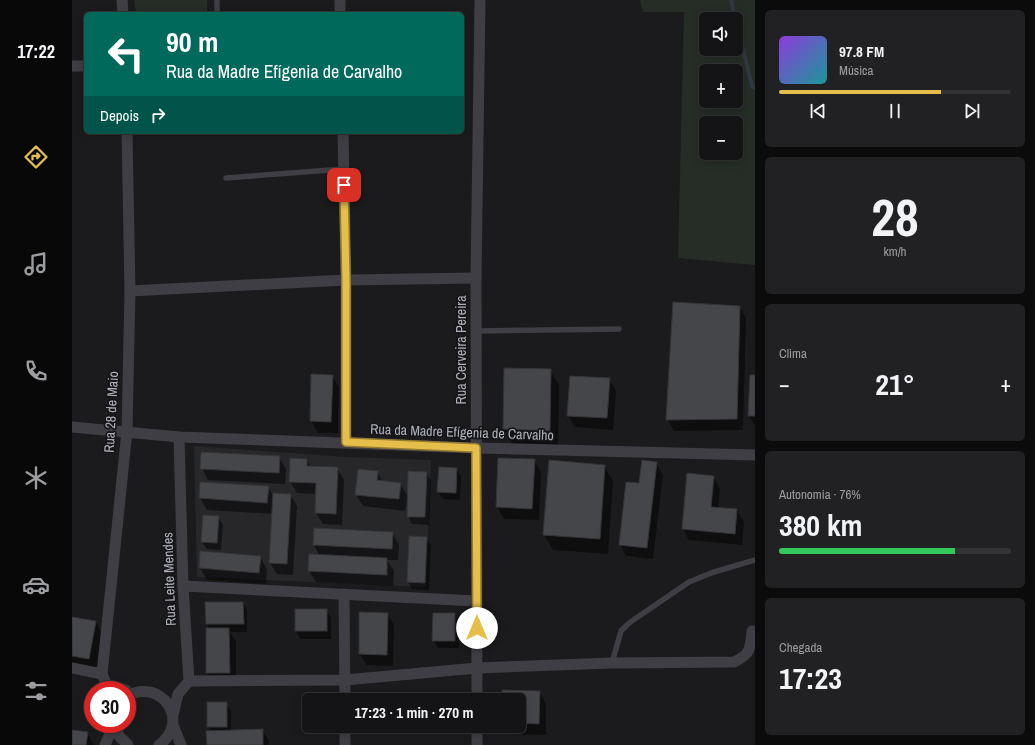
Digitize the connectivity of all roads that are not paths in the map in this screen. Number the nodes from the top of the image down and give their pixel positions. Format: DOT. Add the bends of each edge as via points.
graph roads {
  1 [pos="122,0"];
  2 [pos="217,0"];
  3 [pos="340,0"];
  4 [pos="480,0"];
  5 [pos="122,12"];
  6 [pos="216,12"];
  7 [pos="340,12"];
  8 [pos="72,66"];
  9 [pos="84,66"];
  10 [pos="127,134"];
  11 [pos="343,134"];
  12 [pos="344,169"];
  13 [pos="226,178"];
  14 [pos="476,278"];
  15 [pos="346,280"];
  16 [pos="130,291"];
  17 [pos="619,329"];
  18 [pos="476,331"];
  19 [pos="72,427"];
  20 [pos="127,431"];
  21 [pos="179,437"];
  22 [pos="346,442"];
  23 [pos="476,448"];
  24 [pos="755,455"];
  25 [pos="755,560"];
  26 [pos="183,586"];
  27 [pos="344,594"];
  28 [pos="476,601"];
  29 [pos="752,631"];
  30 [pos="612,663"];
  31 [pos="72,668"];
  32 [pos="477,668"];
  33 [pos="102,674"];
  34 [pos="345,680"];
  35 [pos="105,681"];
  36 [pos="188,681"];
  37 [pos="136,691"];
  38 [pos="155,693"];
  39 [pos="345,693"];
  40 [pos="477,693"];
  41 [pos="178,694"];
  42 [pos="173,720"];
  43 [pos="110,733"];
  44 [pos="118,733"];
  45 [pos="345,733"];
  46 [pos="477,733"];
  47 [pos="105,745"];
  48 [pos="128,745"];
  49 [pos="159,745"];
  50 [pos="181,745"];
  51 [pos="345,745"];
  52 [pos="477,745"];
  1 -- 5 [label="street"];
  2 -- 6 [label="lane"];
  3 -- 7 [label="street"];
  4 -- 14 [label="street, Rua Cerveira Pereira"];
  8 -- 9 [label="street"];
  10 -- 16 [label="street, Rua 28 de Maio"];
  11 -- 12 [label="street"];
  12 -- 13 [label="lane"];
  12 -- 15 [label="street"];
  14 -- 15 [label="street"];
  14 -- 18 [label="street, Rua Cerveira Pereira"];
  15 -- 16 [label="street"];
  15 -- 22 [label="street"];
  16 -- 20 [label="street, Rua 28 de Maio"];
  17 -- 18 [label="lane"];
  18 -- 23 [label="street, Rua Cerveira Pereira"];
  19 -- 20 [label="street, Rua da Madre Efígenia de Carvalho"];
  20 -- 21 [label="street, Rua da Madre Efígenia de Carvalho"];
  20 -- 33 [label="street, Rua 28 de Maio"];
  21 -- 22 [label="street, Rua da Madre Efígenia de Carvalho"];
  21 -- 26 [label="street, Rua Leite Mendes"];
  22 -- 23 [label="street, Rua da Madre Efígenia de Carvalho"];
  23 -- 24 [label="street, Rua da Madre Efígenia de Carvalho"];
  23 -- 28 [label="street, Rua Cerveira Pereira"];
  25 -- 30 [label="lane" via="689,582 629,623 620,631"];
  26 -- 27 [label="street"];
  26 -- 36 [label="street, Rua Leite Mendes"];
  27 -- 28 [label="street"];
  27 -- 34 [label="street"];
  28 -- 32 [label="street, Rua Cerveira Pereira"];
  29 -- 30 [label="street" via="750,648 744,657 734,662"];
  30 -- 32 [label="street"];
  31 -- 33 [label="street"];
  32 -- 34 [label="street"];
  32 -- 40 [label="street, Rua Cerveira Pereira"];
  33 -- 35 [label="street"];
  34 -- 36 [label="street"];
  34 -- 39 [label="street"];
  36 -- 41 [label="street"];
  37 -- 38 [label="street"];
  38 -- 41 [label="street"];
  38 -- 42 [label="street" via="168,702"];
  41 -- 42 [label="street"];
  42 -- 49 [label="street" via="170,734"];
  42 -- 50 [label="street"];
  43 -- 47 [label="street"];
  44 -- 48 [label="street"];
  45 -- 51 [label="street"];
  46 -- 52 [label="street"];
}
